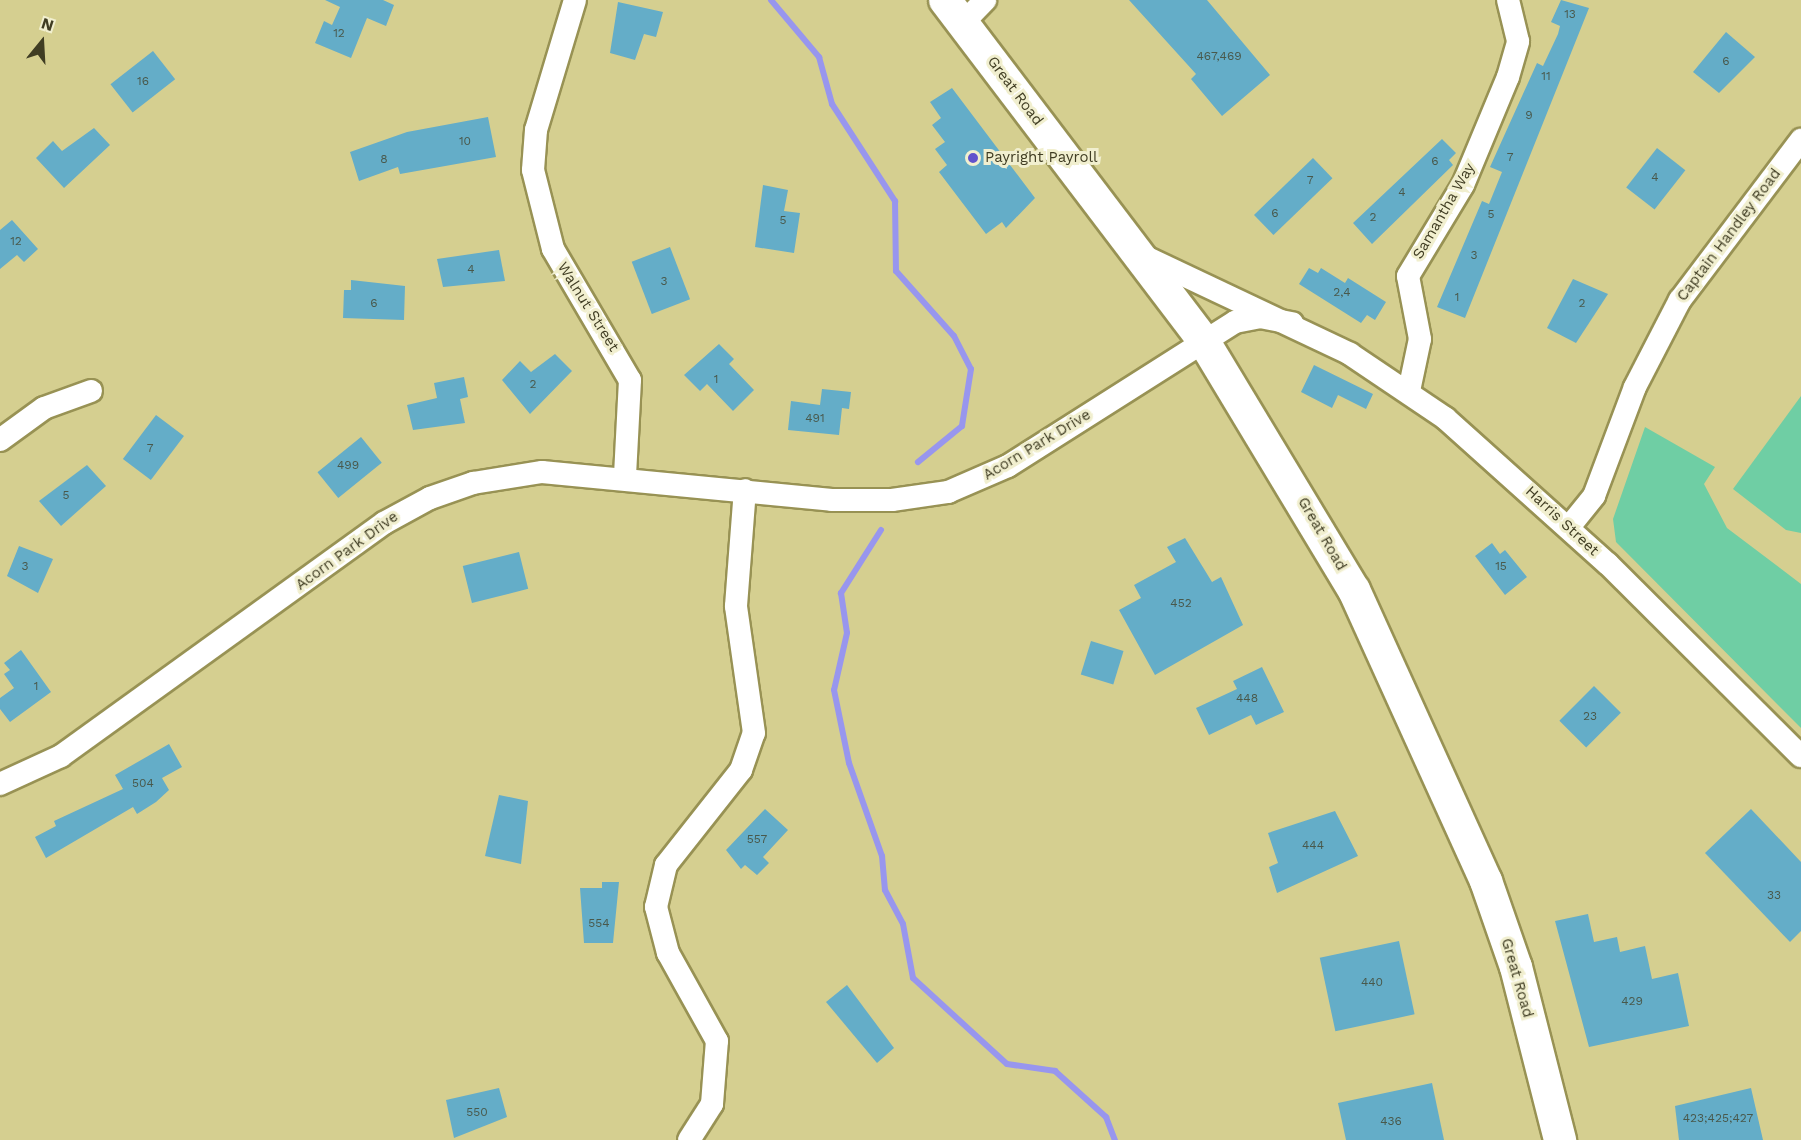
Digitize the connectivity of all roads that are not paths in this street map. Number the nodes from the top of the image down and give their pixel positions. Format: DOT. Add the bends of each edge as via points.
graph roads {
  1 [pos="575,0"];
  2 [pos="985,0"];
  3 [pos="1508,0"];
  4 [pos="954,12"];
  5 [pos="1801,140"];
  6 [pos="1141,255"];
  7 [pos="1292,323"];
  8 [pos="1203,340"];
  9 [pos="91,391"];
  10 [pos="1409,391"];
  11 [pos="0,440"];
  12 [pos="625,476"];
  13 [pos="745,490"];
  14 [pos="1569,527"];
  15 [pos="1801,756"];
  16 [pos="0,784"];
  17 [pos="689,1140"];
  18 [pos="1560,1140"];
  1 -- 12 [label="street, Walnut Street" via="536,130 534,170 553,249 630,380"];
  2 -- 4 [label="street"];
  3 -- 10 [label="street, Samantha Way" via="1518,41 1508,77 1463,185 1408,276 1420,339"];
  4 -- 6 [label="main road, Great Road"];
  5 -- 14 [label="street, Captain Handley Road" via="1680,300 1635,387 1594,496"];
  6 -- 7 [label="street, Harris Street"];
  6 -- 8 [label="main road, Great Road"];
  7 -- 8 [label="street, Harris Street" via="1247,318"];
  7 -- 10 [label="street, Harris Street"];
  8 -- 13 [label="street, Acorn Park Drive" via="1008,466 948,492 861,501"];
  8 -- 18 [label="main road, Great Road" via="1354,590 1464,821 1516,967"];
  9 -- 11 [label="street" via="44,408"];
  10 -- 14 [label="street, Harris Street"];
  12 -- 13 [label="street, Acorn Park Drive"];
  12 -- 16 [label="street, Acorn Park Drive" via="518,474 473,483 405,509 61,756"];
  13 -- 17 [label="street" via="736,606 754,733 741,770 666,865 656,907 668,952 717,1041 712,1104"];
  14 -- 15 [label="street, Harris Street"];
}
